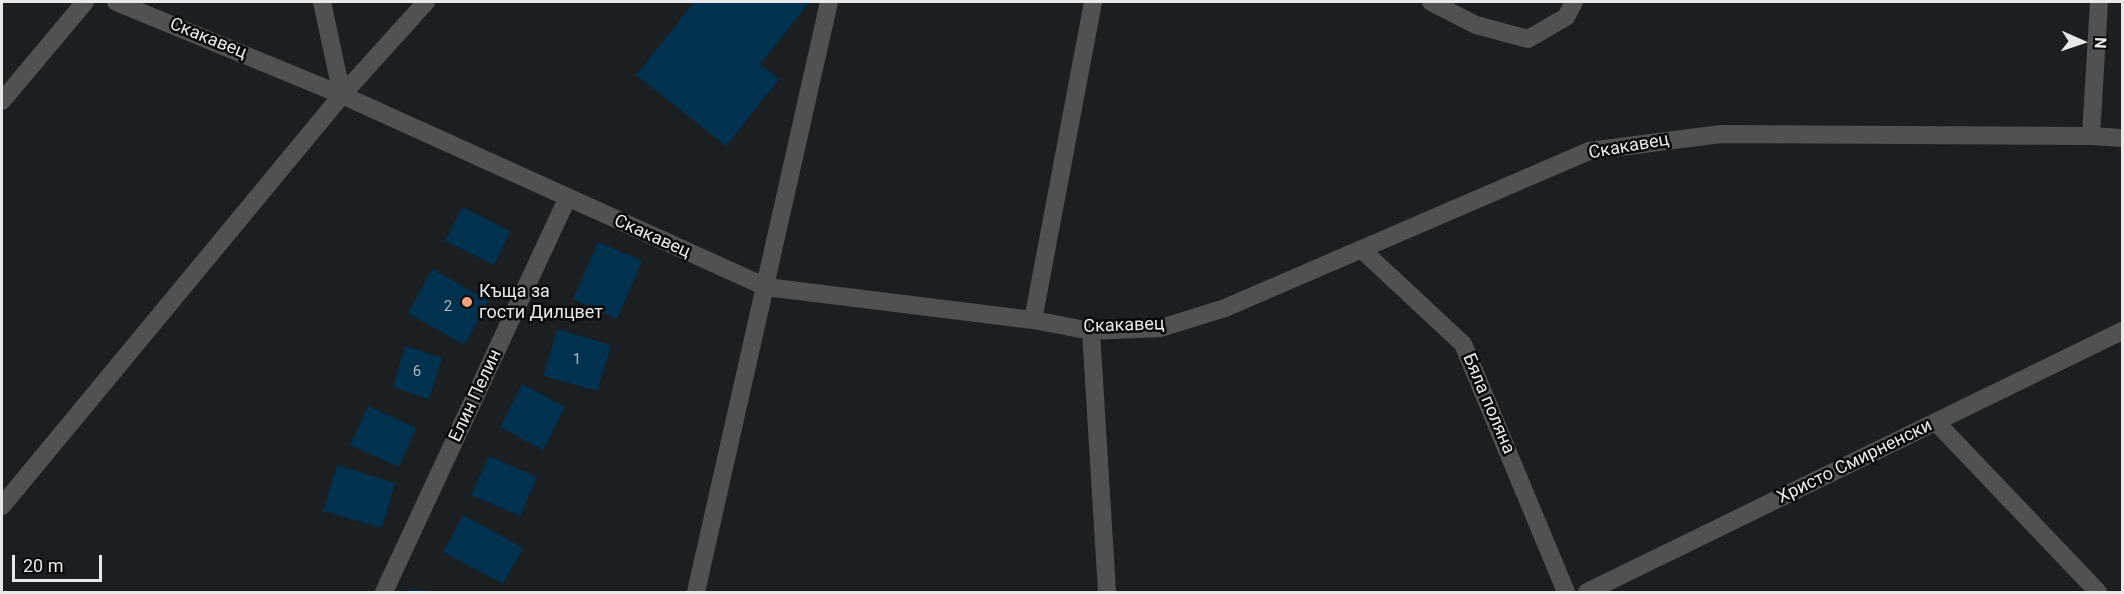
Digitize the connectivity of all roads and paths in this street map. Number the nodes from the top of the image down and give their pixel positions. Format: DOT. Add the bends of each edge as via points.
graph roads {
  1 [pos="85,2"];
  2 [pos="116,2"];
  3 [pos="322,2"];
  4 [pos="426,2"];
  5 [pos="829,2"];
  6 [pos="1094,2"];
  7 [pos="1431,2"];
  8 [pos="1574,2"];
  9 [pos="2099,2"];
  10 [pos="342,95"];
  11 [pos="2,101"];
  12 [pos="2091,136"];
  13 [pos="2122,138"];
  14 [pos="567,199"];
  15 [pos="1360,249"];
  16 [pos="766,287"];
  17 [pos="1033,320"];
  18 [pos="1091,331"];
  19 [pos="2122,331"];
  20 [pos="1936,422"];
  21 [pos="2,506"];
  22 [pos="384,592"];
  23 [pos="696,592"];
  24 [pos="1107,592"];
  25 [pos="1566,592"];
  26 [pos="1587,592"];
  27 [pos="2098,592"];
  1 -- 11 [label="street"];
  2 -- 10 [label="street, Скакавец"];
  3 -- 10 [label="street"];
  4 -- 10 [label="street"];
  5 -- 16 [label="street"];
  6 -- 17 [label="street"];
  7 -- 8 [label="street" via="1476,25 1528,39 1566,17"];
  9 -- 12 [label="street"];
  10 -- 14 [label="street, Скакавец"];
  10 -- 21 [label="street"];
  12 -- 13 [label="street, Скакавец"];
  12 -- 15 [label="street, Скакавец" via="1720,134 1664,139 1589,151"];
  14 -- 16 [label="street, Скакавец"];
  14 -- 22 [label="street, Елин Пелин"];
  15 -- 18 [label="street, Скакавец" via="1225,308 1161,328"];
  15 -- 25 [label="street, Бяла поляна" via="1463,344"];
  16 -- 17 [label="street, Скакавец"];
  16 -- 23 [label="street"];
  17 -- 18 [label="street, Скакавец"];
  18 -- 24 [label="street"];
  19 -- 20 [label="street, Христо Смирненски"];
  20 -- 26 [label="street, Христо Смирненски"];
  20 -- 27 [label="street"];
}
